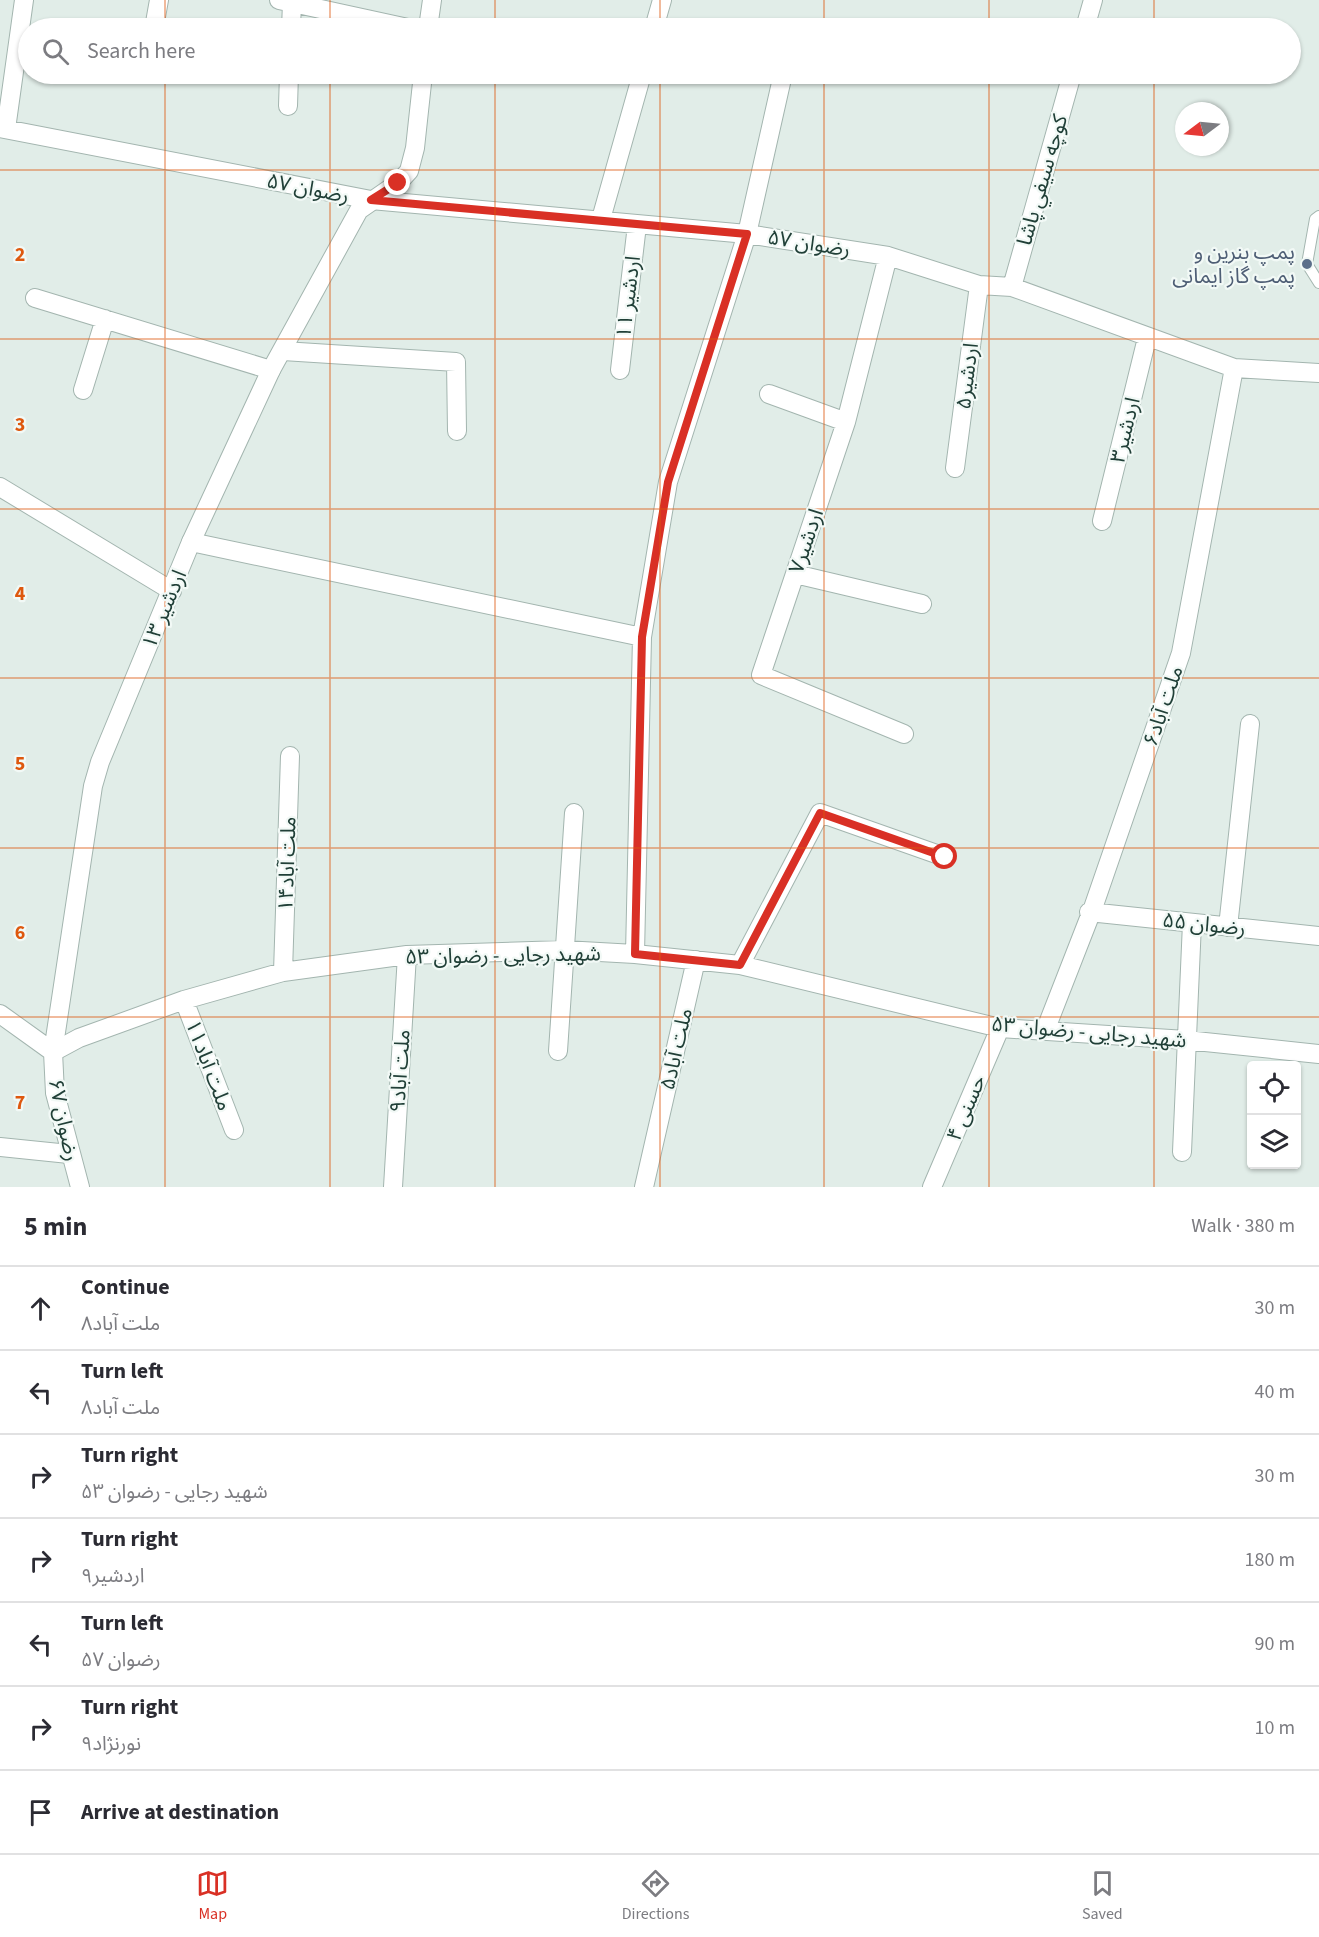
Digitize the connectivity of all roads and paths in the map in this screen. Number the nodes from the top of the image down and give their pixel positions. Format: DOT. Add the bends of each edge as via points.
graph roads {
  1 [pos="24,0"];
  2 [pos="159,0"];
  3 [pos="432,0"];
  4 [pos="662,0"];
  5 [pos="1093,0"];
  6 [pos="285,1"];
  7 [pos="21,18"];
  8 [pos="156,18"];
  9 [pos="289,18"];
  10 [pos="362,18"];
  11 [pos="429,18"];
  12 [pos="657,18"];
  13 [pos="1088,18"];
  14 [pos="18,37"];
  15 [pos="289,84"];
  16 [pos="422,84"];
  17 [pos="639,84"];
  18 [pos="781,84"];
  19 [pos="1069,84"];
  20 [pos="288,106"];
  21 [pos="3,128"];
  22 [pos="371,200"];
  23 [pos="1319,216"];
  24 [pos="601,219"];
  25 [pos="637,225"];
  26 [pos="747,234"];
  27 [pos="888,256"];
  28 [pos="1319,283"];
  29 [pos="979,285"];
  30 [pos="1012,287"];
  31 [pos="35,298"];
  32 [pos="105,319"];
  33 [pos="1147,338"];
  34 [pos="283,351"];
  35 [pos="1234,368"];
  36 [pos="271,370"];
  37 [pos="620,370"];
  38 [pos="1319,373"];
  39 [pos="83,390"];
  40 [pos="769,394"];
  41 [pos="846,422"];
  42 [pos="457,431"];
  43 [pos="955,468"];
  44 [pos="0,487"];
  45 [pos="1102,521"];
  46 [pos="191,542"];
  47 [pos="795,574"];
  48 [pos="172,591"];
  49 [pos="922,604"];
  50 [pos="642,637"];
  51 [pos="1250,724"];
  52 [pos="904,734"];
  53 [pos="290,756"];
  54 [pos="574,813"];
  55 [pos="945,857"];
  56 [pos="1089,912"];
  57 [pos="1192,923"];
  58 [pos="1228,927"];
  59 [pos="1319,936"];
  60 [pos="564,950"];
  61 [pos="635,954"];
  62 [pos="407,955"];
  63 [pos="696,960"];
  64 [pos="740,965"];
  65 [pos="283,972"];
  66 [pos="184,1000"];
  67 [pos="0,1014"];
  68 [pos="1000,1028"];
  69 [pos="1045,1031"];
  70 [pos="1186,1040"];
  71 [pos="558,1051"];
  72 [pos="53,1052"];
  73 [pos="1319,1054"];
  74 [pos="234,1130"];
  75 [pos="0,1147"];
  76 [pos="1182,1152"];
  77 [pos="69,1154"];
  78 [pos="80,1187"];
  79 [pos="393,1187"];
  80 [pos="644,1187"];
  81 [pos="932,1187"];
  1 -- 7 [label="street"];
  2 -- 8 [label="street"];
  3 -- 11 [label="street"];
  4 -- 12 [label="street"];
  5 -- 13 [label="street"];
  6 -- 9 [label="street"];
  6 -- 10 [label="street"];
  14 -- 21 [label="street"];
  15 -- 20 [label="street"];
  16 -- 22 [label="street, اردشیر ۱۳" via="416,148 409,171"];
  17 -- 24 [label="street"];
  18 -- 26 [label="street"];
  19 -- 30 [label="street, كوچه سيفي پاشا"];
  21 -- 22 [label="street, رضوان ۵۷"];
  22 -- 24 [label="street, رضوان ۵۷"];
  22 -- 34 [label="street, اردشیر ۱۳" via="359,210"];
  23 -- 28 [label="lane" via="1315,219 1307,264"];
  24 -- 25 [label="street, رضوان ۵۷"];
  25 -- 26 [label="street, رضوان ۵۷"];
  25 -- 37 [label="street, اردشیر ۱۱"];
  26 -- 27 [label="street, رضوان ۵۷"];
  26 -- 50 [label="street" via="668,482"];
  27 -- 29 [label="street, رضوان ۵۷"];
  27 -- 41 [label="street, اردشیر۷"];
  29 -- 30 [label="street, رضوان ۵۷"];
  29 -- 43 [label="street, اردشیر۵"];
  30 -- 33 [label="street, رضوان ۵۷"];
  31 -- 32 [label="street"];
  32 -- 36 [label="street"];
  32 -- 39 [label="street"];
  33 -- 35 [label="street, رضوان ۵۷"];
  33 -- 45 [label="street, اردشیر۳"];
  34 -- 36 [label="street, اردشیر ۱۳"];
  34 -- 42 [label="street" via="456,362"];
  35 -- 38 [label="street, رضوان ۵۷"];
  35 -- 56 [label="street, ملت آباد۶" via="1181,653"];
  36 -- 46 [label="street, اردشیر ۱۳"];
  40 -- 41 [label="street"];
  41 -- 47 [label="street, اردشیر۷"];
  44 -- 48 [label="street"];
  46 -- 48 [label="street, اردشیر ۱۳"];
  46 -- 50 [label="street"];
  47 -- 49 [label="street"];
  47 -- 52 [label="street, اردشیر۷" via="761,675"];
  48 -- 72 [label="street, اردشیر ۱۳" via="93,786"];
  50 -- 61 [label="street"];
  51 -- 58 [label="street"];
  53 -- 65 [label="street, ملت آباد۱۴"];
  54 -- 60 [label="street"];
  55 -- 64 [label="street" via="820,813"];
  56 -- 57 [label="street, رضوان ۵۵"];
  56 -- 69 [label="street, ملت آباد۶"];
  57 -- 58 [label="street, رضوان ۵۵"];
  57 -- 70 [label="street"];
  58 -- 59 [label="street, رضوان ۵۵"];
  60 -- 61 [label="street, شهید رجایی - رضوان ۵۳"];
  60 -- 62 [label="street, شهید رجایی - رضوان ۵۳"];
  60 -- 71 [label="street"];
  61 -- 63 [label="street, شهید رجایی - رضوان ۵۳"];
  62 -- 65 [label="street, شهید رجایی - رضوان ۵۳"];
  62 -- 79 [label="street, ملت آباد۹"];
  63 -- 64 [label="street, شهید رجایی - رضوان ۵۳"];
  63 -- 80 [label="street, ملت آباد۵"];
  64 -- 68 [label="street, شهید رجایی - رضوان ۵۳"];
  65 -- 66 [label="street, شهید رجایی - رضوان ۵۳"];
  66 -- 72 [label="street, شهید رجایی - رضوان ۵۳" via="79,1038"];
  66 -- 74 [label="street, ملت آباد۱۱"];
  67 -- 72 [label="street"];
  68 -- 69 [label="street, شهید رجایی - رضوان ۵۳"];
  68 -- 81 [label="street, حسنی ۴"];
  69 -- 70 [label="street, شهید رجایی - رضوان ۵۳"];
  70 -- 73 [label="street, شهید رجایی - رضوان ۵۳"];
  70 -- 76 [label="street"];
  72 -- 77 [label="street, رضوان ۶۷" via="54,1086"];
  75 -- 77 [label="street"];
  77 -- 78 [label="street, رضوان ۶۷"];
}
